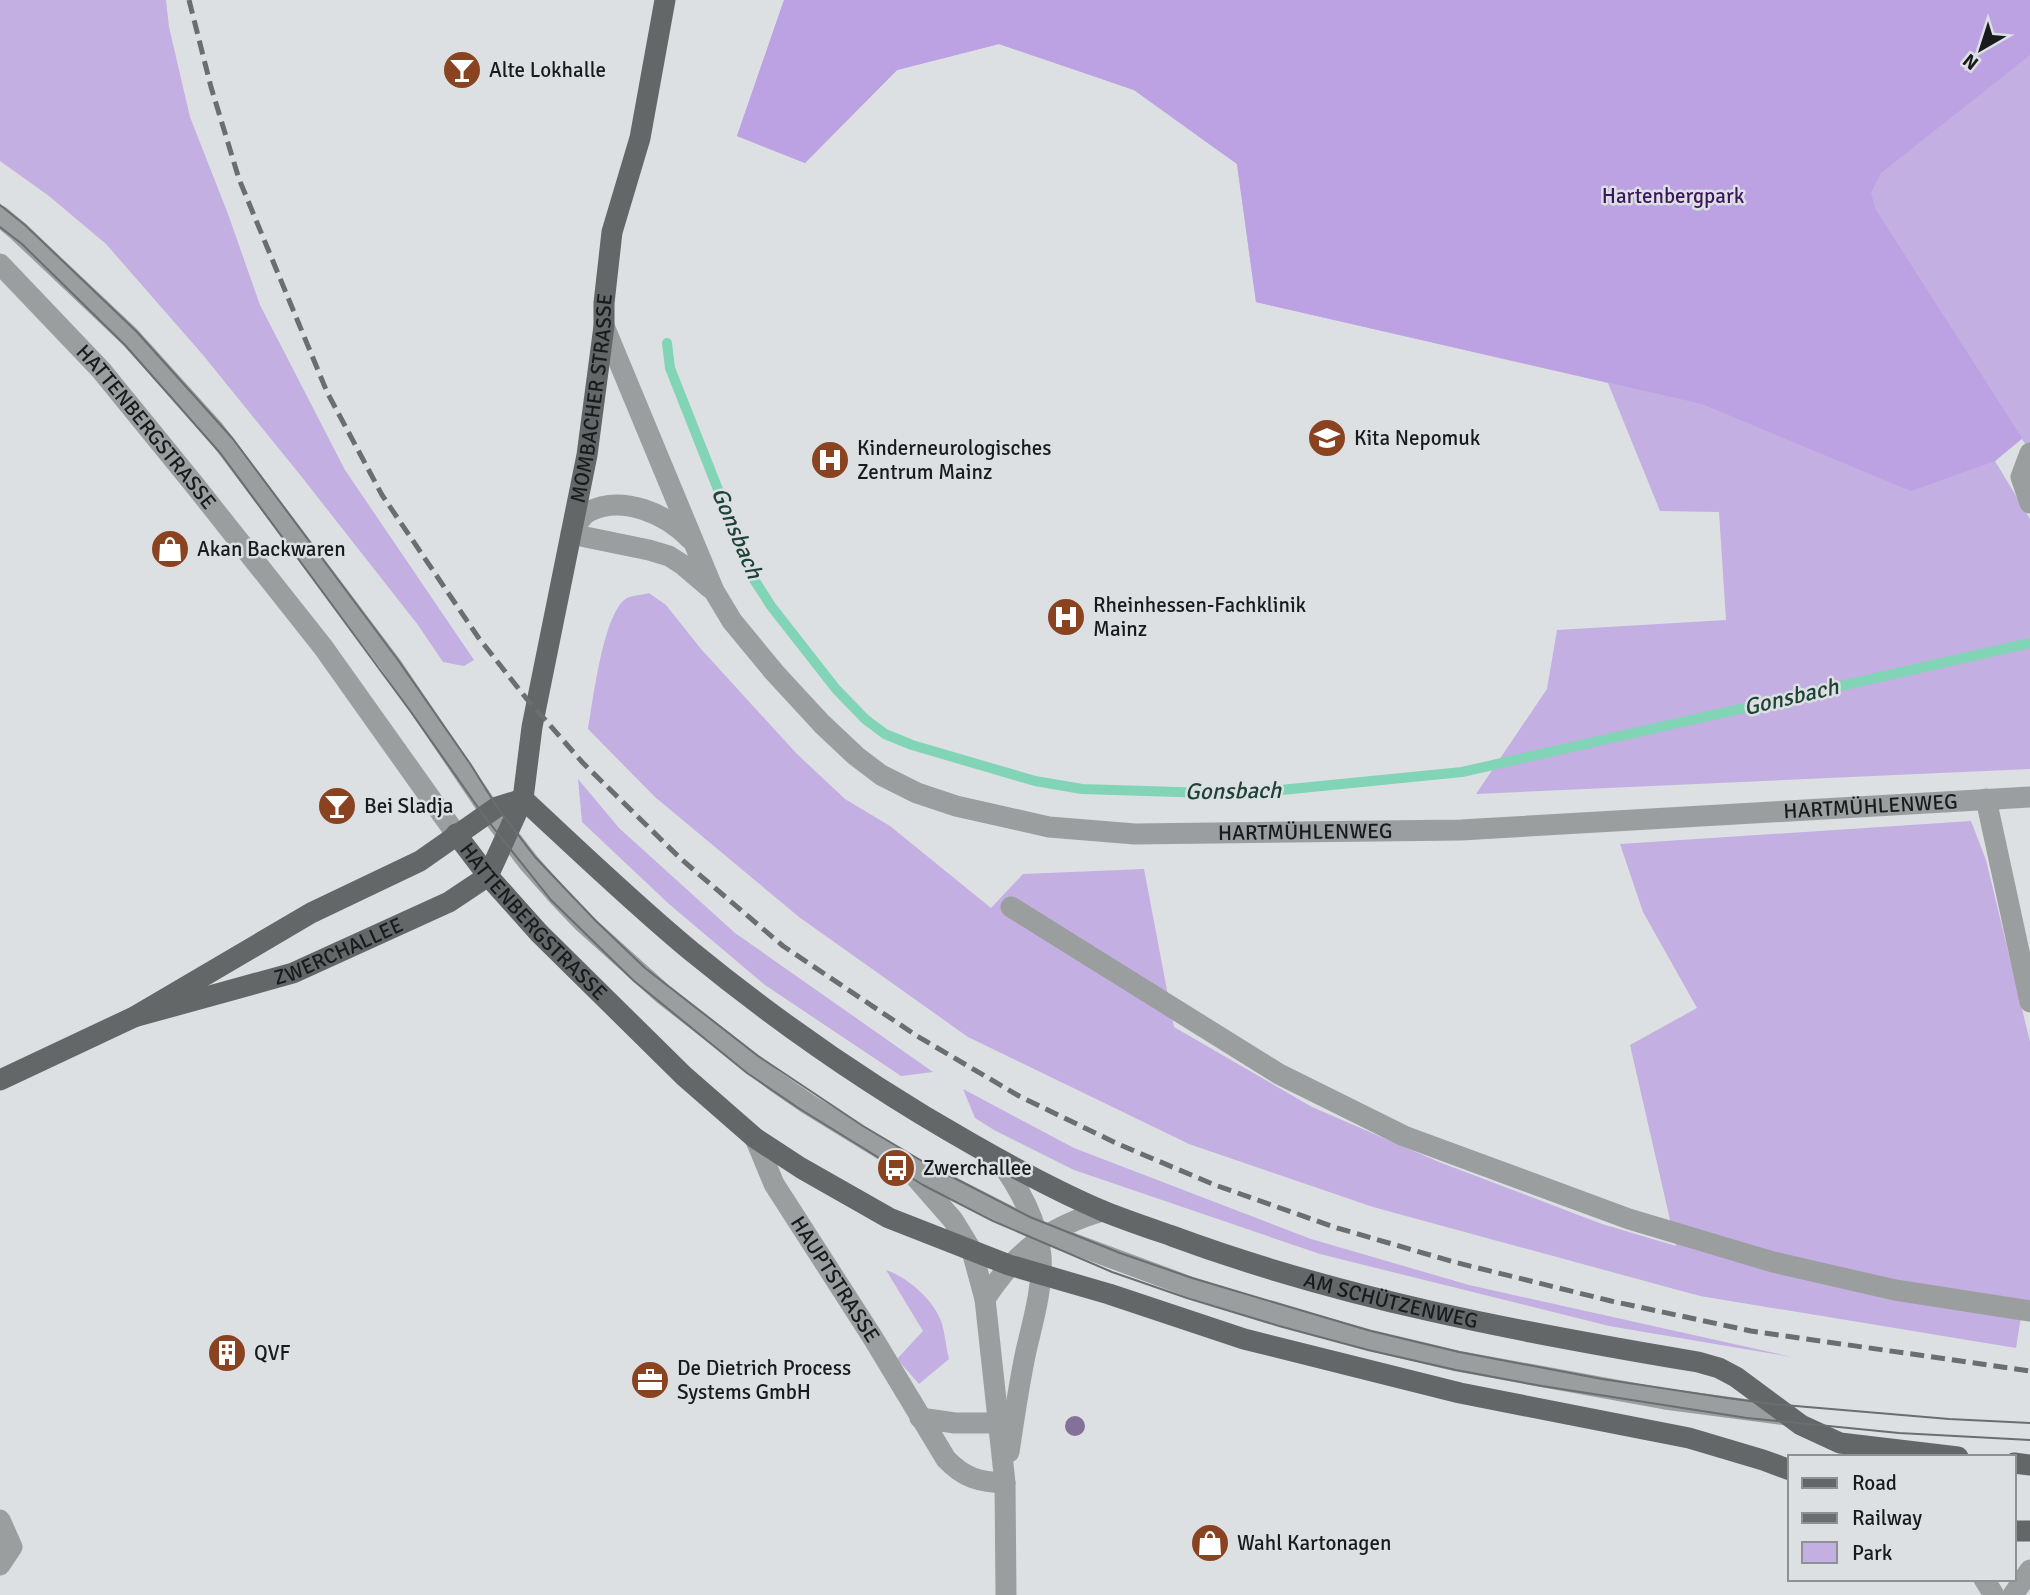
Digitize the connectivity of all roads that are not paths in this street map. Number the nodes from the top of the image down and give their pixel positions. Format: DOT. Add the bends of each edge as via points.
graph roads {
  1 [pos="665,0"];
  2 [pos="0,216"];
  3 [pos="0,264"];
  4 [pos="604,326"];
  5 [pos="2030,453"];
  6 [pos="2030,503"];
  7 [pos="571,534"];
  8 [pos="694,543"];
  9 [pos="714,591"];
  10 [pos="2030,797"];
  11 [pos="523,799"];
  12 [pos="1986,799"];
  13 [pos="490,811"];
  14 [pos="456,834"];
  15 [pos="506,834"];
  16 [pos="488,876"];
  17 [pos="1011,907"];
  18 [pos="2030,1002"];
  19 [pos="134,1017"];
  20 [pos="0,1080"];
  21 [pos="755,1138"];
  22 [pos="998,1159"];
  23 [pos="901,1161"];
  24 [pos="1104,1211"];
  25 [pos="1040,1234"];
  26 [pos="972,1251"];
  27 [pos="1010,1265"];
  28 [pos="1040,1273"];
  29 [pos="985,1299"];
  30 [pos="2030,1311"];
  31 [pos="1787,1415"];
  32 [pos="920,1418"];
  33 [pos="998,1423"];
  34 [pos="1840,1443"];
  35 [pos="1857,1455"];
  36 [pos="1941,1455"];
  37 [pos="1788,1469"];
  38 [pos="1005,1483"];
  39 [pos="0,1520"];
  40 [pos="0,1565"];
  41 [pos="2030,1570"];
  42 [pos="1006,1595"];
  43 [pos="2013,1595"];
  1 -- 4 [label="main road, MOMBACHER STRASSE" via="640,138 612,232"];
  2 -- 13 [label="street, HATTENBERGSTRASSE" via="130,337 214,430 391,665"];
  3 -- 14 [label="street, HATTENBERGSTRASSE" via="101,370 201,492 323,647"];
  4 -- 7 [label="main road, MOMBACHER STRASSE"];
  4 -- 8 [label="street, HARTMÜHLENWEG"];
  5 -- 6 [label="street" via="2021,477"];
  7 -- 8 [label="street, HARTMÜHLENWEG" via="587,513 603,507 627,507 670,521"];
  7 -- 9 [label="street, HARTMÜHLENWEG" via="668,556"];
  7 -- 11 [label="main road, MOMBACHER STRASSE" via="532,727"];
  8 -- 9 [label="street, HARTMÜHLENWEG"];
  9 -- 12 [label="street, HARTMÜHLENWEG" via="774,672 822,724 881,775 956,806 1049,827 1135,834 1461,830"];
  10 -- 12 [label="street, HARTMÜHLENWEG"];
  11 -- 13 [label="main road"];
  11 -- 15 [label="main road, MOMBACHER STRASSE"];
  11 -- 22 [label="main road" via="639,906 741,990 847,1067"];
  12 -- 18 [label="street, HARTMÜHLENWEG"];
  13 -- 14 [label="main road, ZWERCHALLEE"];
  13 -- 15 [label="street, HATTENBERGSTRASSE"];
  14 -- 16 [label="main road, HATTENBERGSTRASSE"];
  14 -- 19 [label="main road, ZWERCHALLEE" via="419,861 311,913"];
  15 -- 16 [label="main road"];
  15 -- 23 [label="street, HATTENBERGSTRASSE" via="583,922 663,993 776,1082"];
  16 -- 19 [label="main road, ZWERCHALLEE" via="449,902 293,973"];
  16 -- 21 [label="main road, HATTENBERGSTRASSE" via="684,1076"];
  17 -- 30 [label="street" via="1279,1074 1404,1136 1629,1219 1773,1262 1895,1290"];
  19 -- 20 [label="main road, ZWERCHALLEE"];
  21 -- 26 [label="main road, HATTENBERGSTRASSE" via="889,1218"];
  21 -- 32 [label="street, HAUPTSTRASSE" via="774,1184"];
  22 -- 24 [label="main road, AM SCHÜTZENWEG"];
  22 -- 25 [label="street" via="1011,1175"];
  23 -- 25 [label="street, HATTENBERGSTRASSE"];
  23 -- 26 [label="street, HATTENBERGSTRASSE" via="953,1220"];
  24 -- 25 [label="street"];
  24 -- 31 [label="main road, AM SCHÜTZENWEG" via="1208,1250 1395,1304 1708,1365 1736,1377"];
  25 -- 27 [label="street"];
  25 -- 28 [label="street"];
  25 -- 31 [label="street, AM SCHÜTZENWEG" via="1283,1317 1369,1340 1576,1384"];
  26 -- 27 [label="main road, HATTENBERGSTRASSE"];
  26 -- 29 [label="street"];
  27 -- 28 [label="main road, HATTENBERGSTRASSE"];
  27 -- 29 [label="street"];
  28 -- 37 [label="main road" via="1244,1339 1460,1393 1689,1438"];
  28 -- 38 [label="street"];
  29 -- 33 [label="street"];
  31 -- 34 [label="main road, AM SCHÜTZENWEG"];
  32 -- 33 [label="street"];
  32 -- 38 [label="street, HAUPTSTRASSE" via="957,1471 976,1480"];
  33 -- 38 [label="street"];
  34 -- 35 [label="street, AM SCHÜTZENWEG"];
  34 -- 36 [label="main road, AM SCHÜTZENWEG"];
  38 -- 42 [label="street"];
  39 -- 40 [label="street" via="12,1547"];
  41 -- 43 [label="street"];
}
